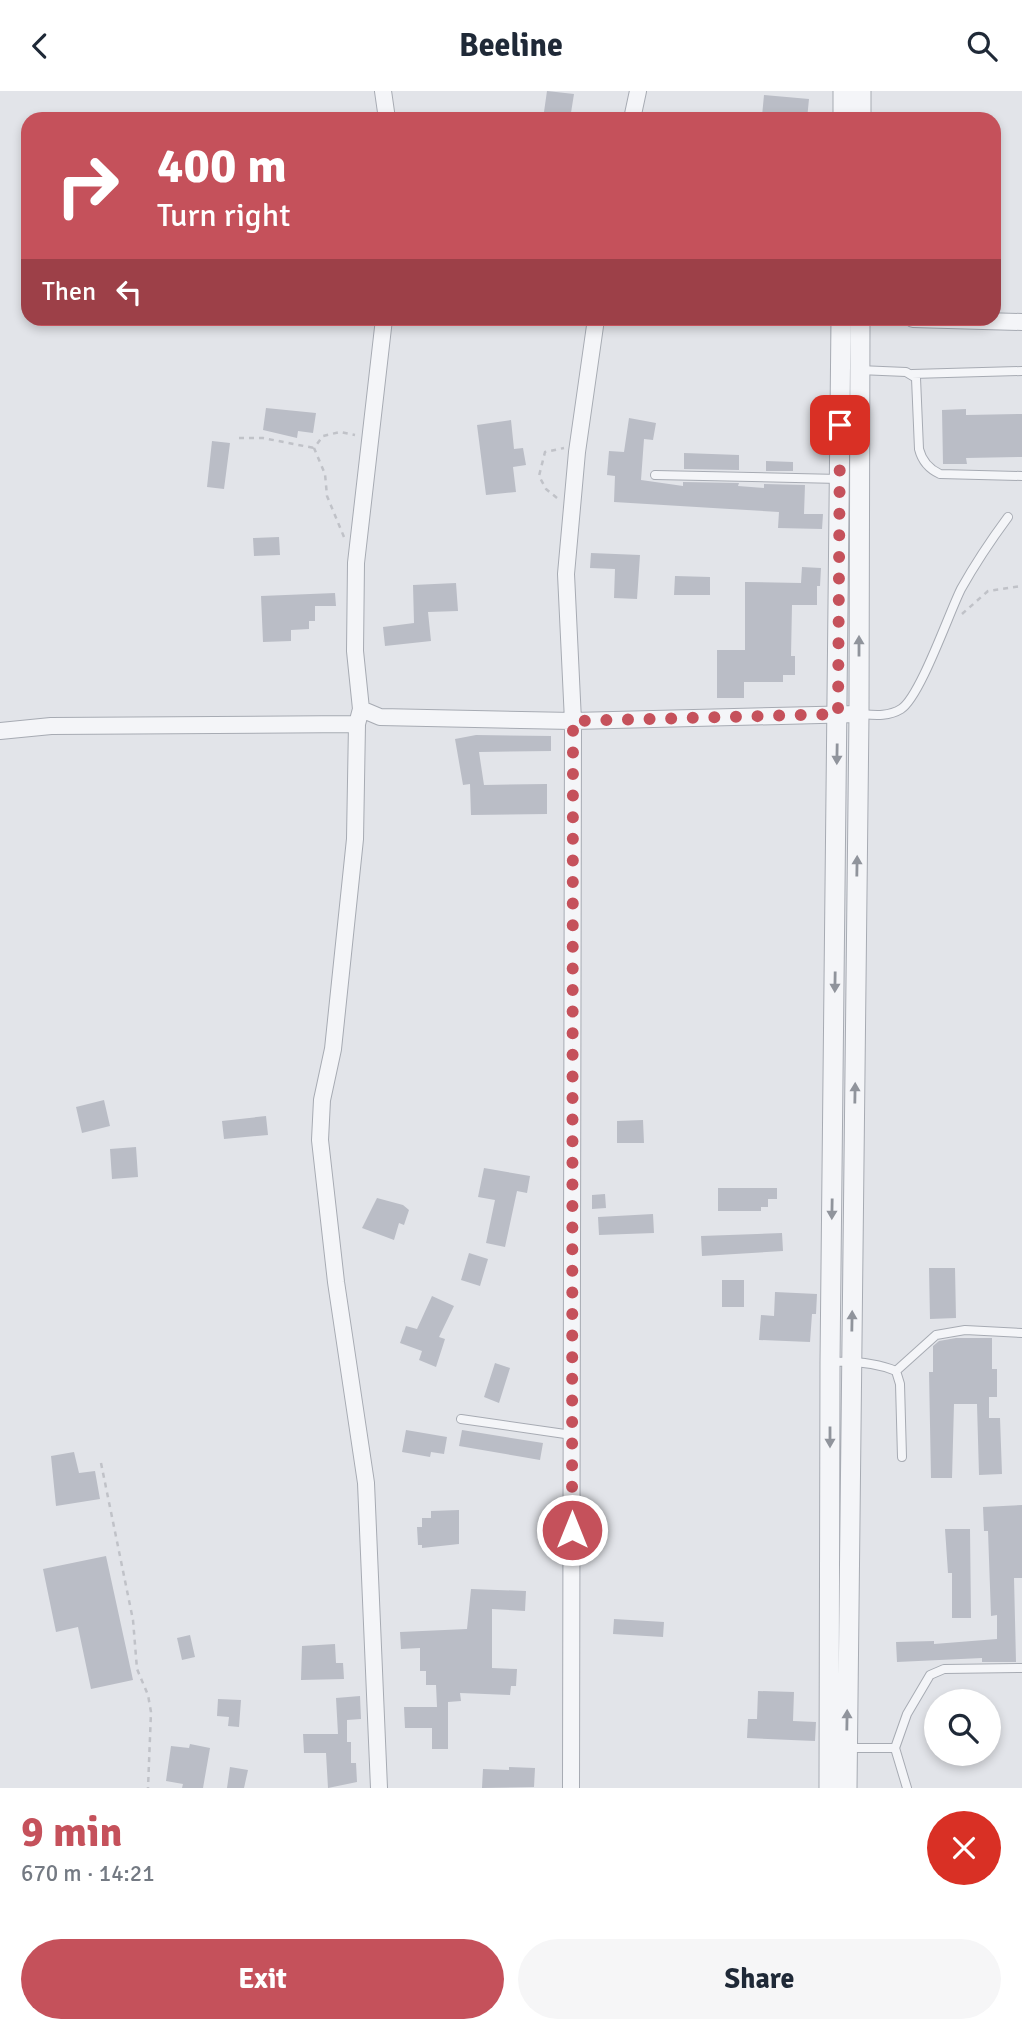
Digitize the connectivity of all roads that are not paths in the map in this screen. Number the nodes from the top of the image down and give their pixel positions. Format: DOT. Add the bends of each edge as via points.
graph roads {
  1 [pos="383,91"];
  2 [pos="638,91"];
  3 [pos="843,91"];
  4 [pos="861,91"];
  5 [pos="386,112"];
  6 [pos="634,112"];
  7 [pos="843,112"];
  8 [pos="861,112"];
  9 [pos="1001,321"];
  10 [pos="1022,322"];
  11 [pos="383,326"];
  12 [pos="595,326"];
  13 [pos="841,326"];
  14 [pos="860,326"];
  15 [pos="859,370"];
  16 [pos="1022,371"];
  17 [pos="912,374"];
  18 [pos="655,475"];
  19 [pos="1022,476"];
  20 [pos="840,478"];
  21 [pos="1008,517"];
  22 [pos="838,714"];
  23 [pos="859,714"];
  24 [pos="359,717"];
  25 [pos="573,721"];
  26 [pos="0,731"];
  27 [pos="1022,1333"];
  28 [pos="852,1361"];
  29 [pos="830,1362"];
  30 [pos="896,1371"];
  31 [pos="461,1419"];
  32 [pos="572,1435"];
  33 [pos="902,1457"];
  34 [pos="1022,1668"];
  35 [pos="847,1748"];
  36 [pos="895,1748"];
  37 [pos="379,1788"];
  38 [pos="571,1788"];
  39 [pos="830,1788"];
  40 [pos="847,1788"];
  41 [pos="907,1788"];
  1 -- 5 [label="street"];
  2 -- 6 [label="street"];
  3 -- 7 [label="street"];
  4 -- 8 [label="street"];
  9 -- 10 [label="street"];
  11 -- 24 [label="street" via="356,563"];
  12 -- 25 [label="street" via="566,574"];
  13 -- 20 [label="street"];
  14 -- 15 [label="street"];
  15 -- 17 [label="lane"];
  23 -- 15 [label="street, one-way"];
  16 -- 17 [label="lane"];
  17 -- 19 [label="lane" via="916,378 919,449 933,471"];
  18 -- 20 [label="lane"];
  20 -- 22 [label="street"];
  21 -- 23 [label="lane" via="966,580 903,708 887,715"];
  22 -- 23 [label="street"];
  22 -- 25 [label="street"];
  22 -- 29 [label="street, one-way"];
  28 -- 23 [label="street, one-way"];
  24 -- 25 [label="street"];
  24 -- 26 [label="street"];
  24 -- 37 [label="street" via="355,839 320,1140 366,1483"];
  25 -- 32 [label="street"];
  27 -- 30 [label="lane" via="965,1330 936,1335"];
  28 -- 29 [label="lane"];
  28 -- 30 [label="lane"];
  35 -- 28 [label="street, one-way"];
  29 -- 39 [label="street, one-way"];
  30 -- 33 [label="lane"];
  31 -- 32 [label="lane"];
  32 -- 38 [label="street"];
  34 -- 36 [label="lane" via="944,1669 930,1675 907,1714"];
  35 -- 36 [label="lane"];
  35 -- 40 [label="street"];
  36 -- 41 [label="lane"];
}
